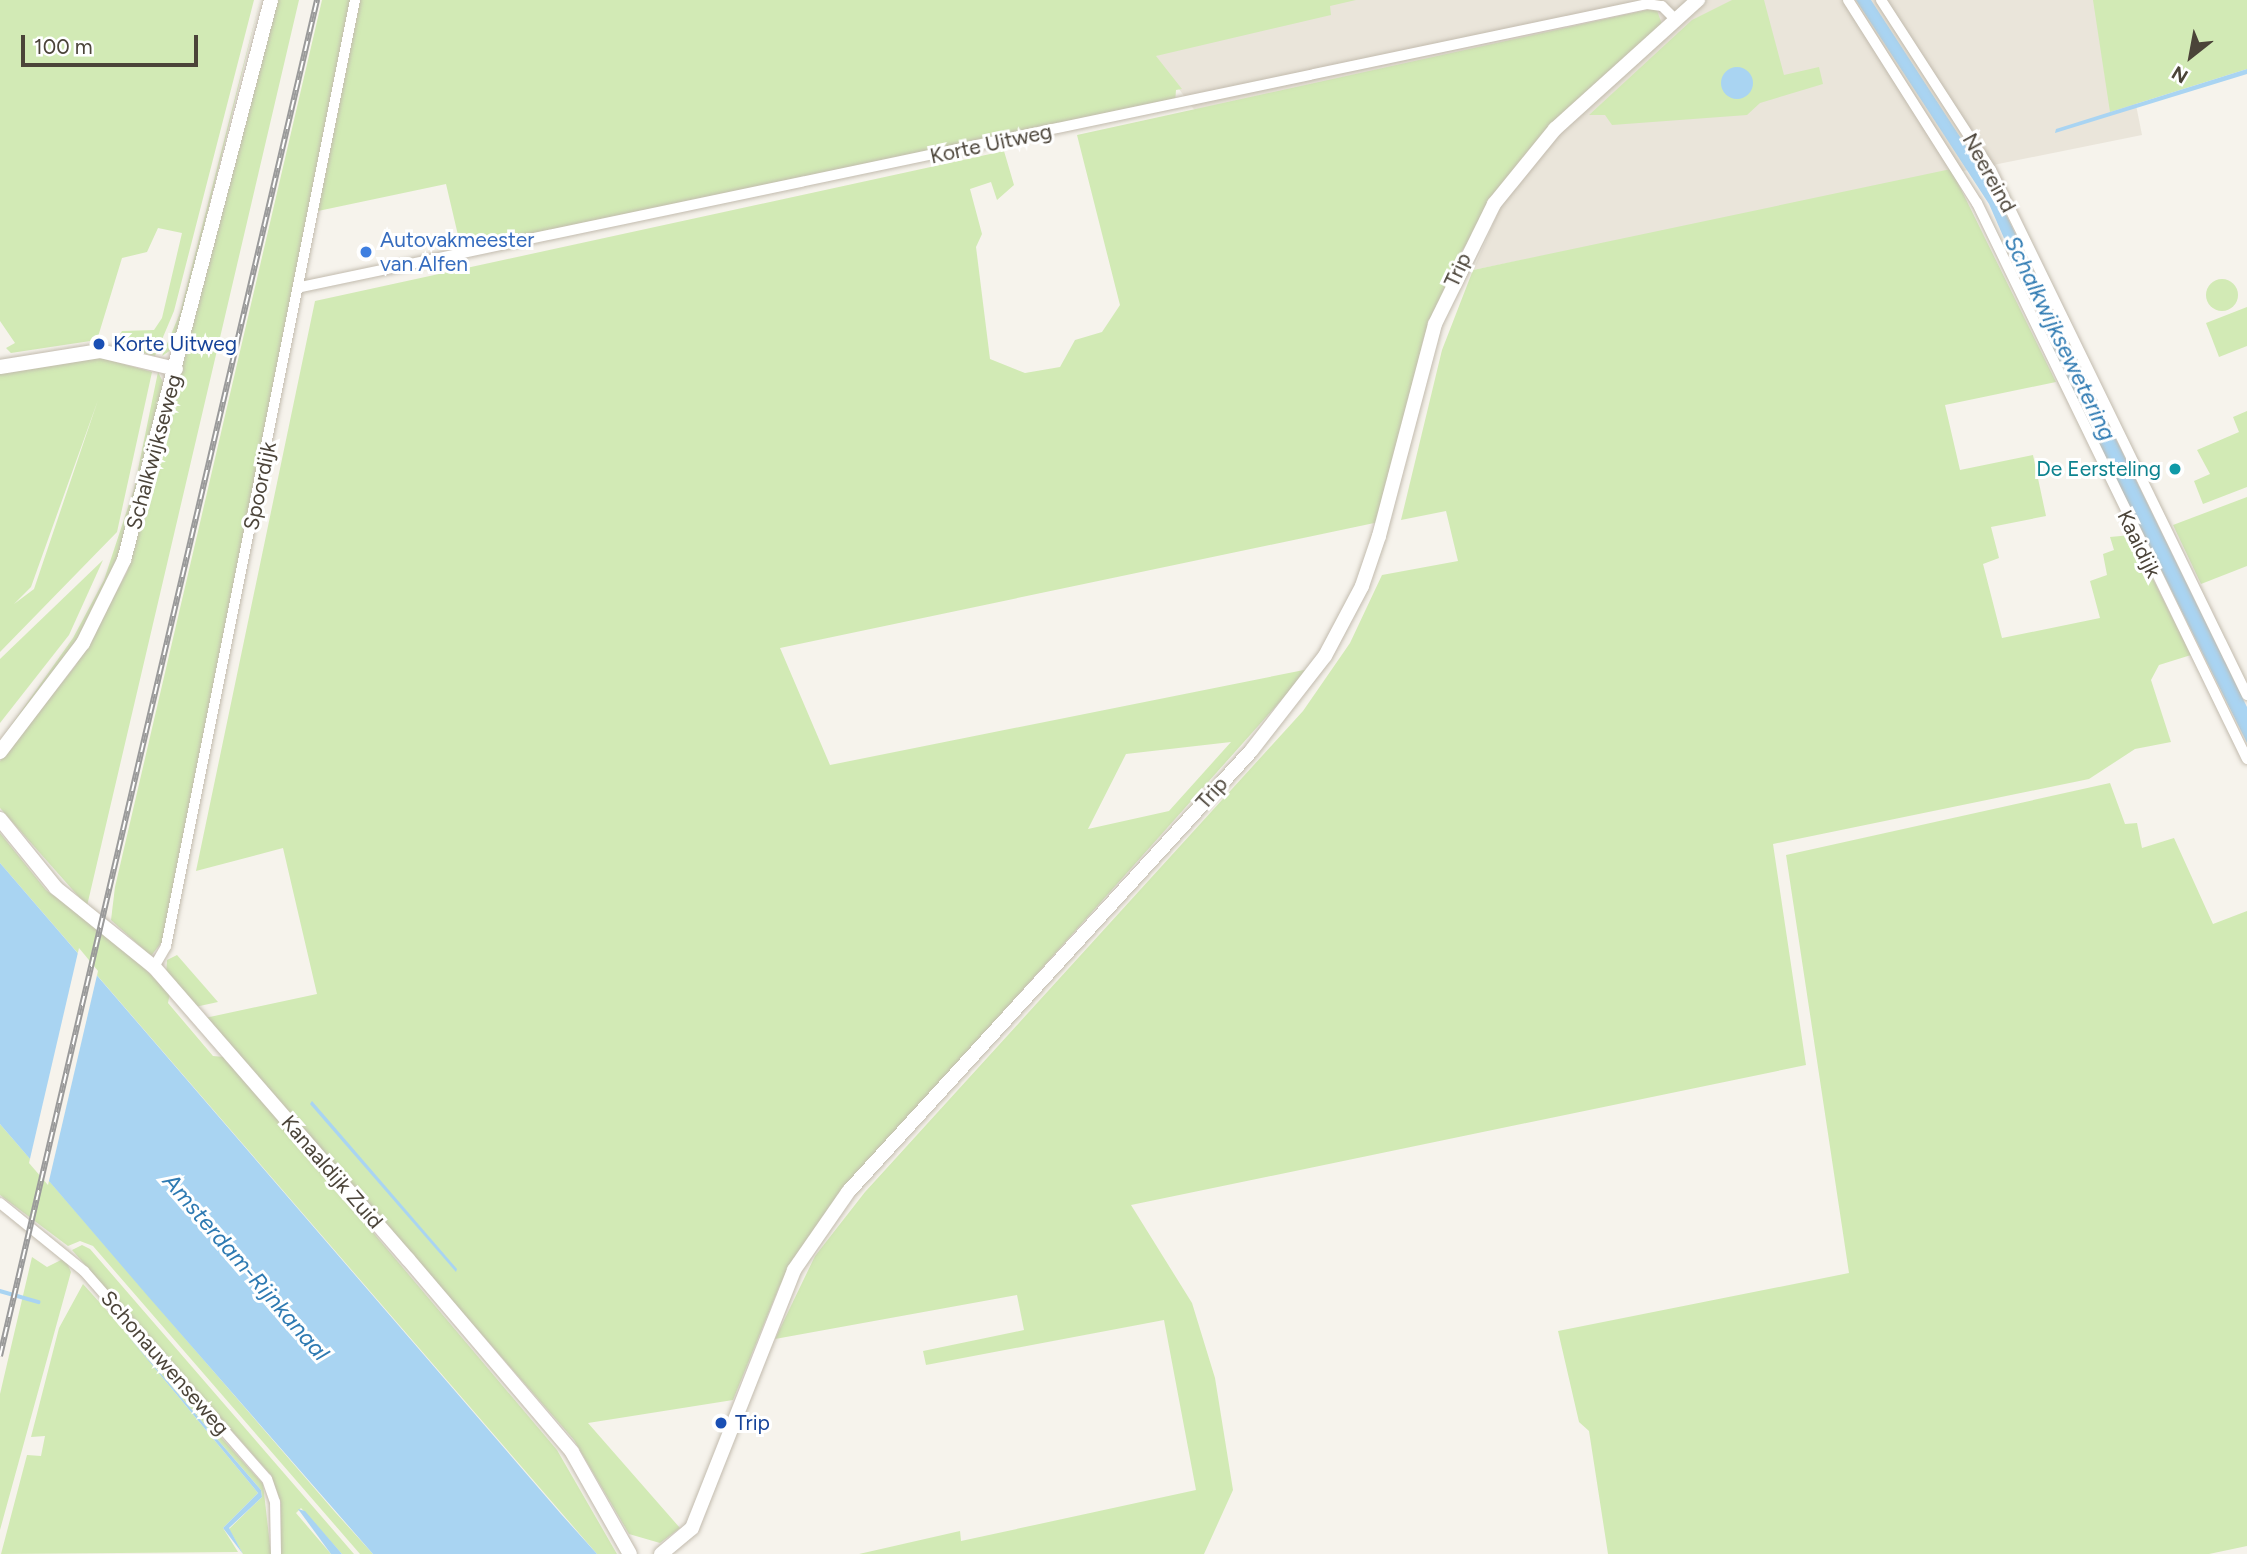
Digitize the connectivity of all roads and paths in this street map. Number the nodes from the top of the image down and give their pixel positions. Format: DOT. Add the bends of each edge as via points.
graph roads {
  1 [pos="271,0"];
  2 [pos="355,0"];
  3 [pos="1699,0"];
  4 [pos="1848,0"];
  5 [pos="1881,0"];
  6 [pos="1675,19"];
  7 [pos="301,286"];
  8 [pos="0,367"];
  9 [pos="176,369"];
  10 [pos="2247,695"];
  11 [pos="0,751"];
  12 [pos="2247,759"];
  13 [pos="0,819"];
  14 [pos="154,967"];
  15 [pos="0,1203"];
  16 [pos="275,1554"];
  17 [pos="630,1554"];
  18 [pos="661,1554"];
  1 -- 9 [label="street, Schalkwijkseweg"];
  2 -- 7 [label="street, Spoordijk"];
  3 -- 6 [label="street, Trip"];
  4 -- 12 [label="street, Kaaidijk" via="1977,203"];
  5 -- 10 [label="street, Neereind" via="1991,170"];
  6 -- 7 [label="street, Korte Uitweg" via="1662,6 1647,4"];
  6 -- 18 [label="street, Trip" via="1540,145 1471,242 1431,336 1362,586 1325,656 1251,751 848,1192 794,1270 692,1528"];
  7 -- 14 [label="street, Spoordijk" via="166,946"];
  8 -- 9 [label="street" via="100,351"];
  9 -- 11 [label="street, Schalkwijkseweg" via="132,538 110,593 70,662"];
  13 -- 14 [label="street, Kanaaldijk Zuid" via="56,888"];
  14 -- 17 [label="street, Kanaaldijk Zuid" via="572,1451"];
  15 -- 16 [label="street, Schonauwenseweg" via="84,1271 267,1479 275,1502"];
}
